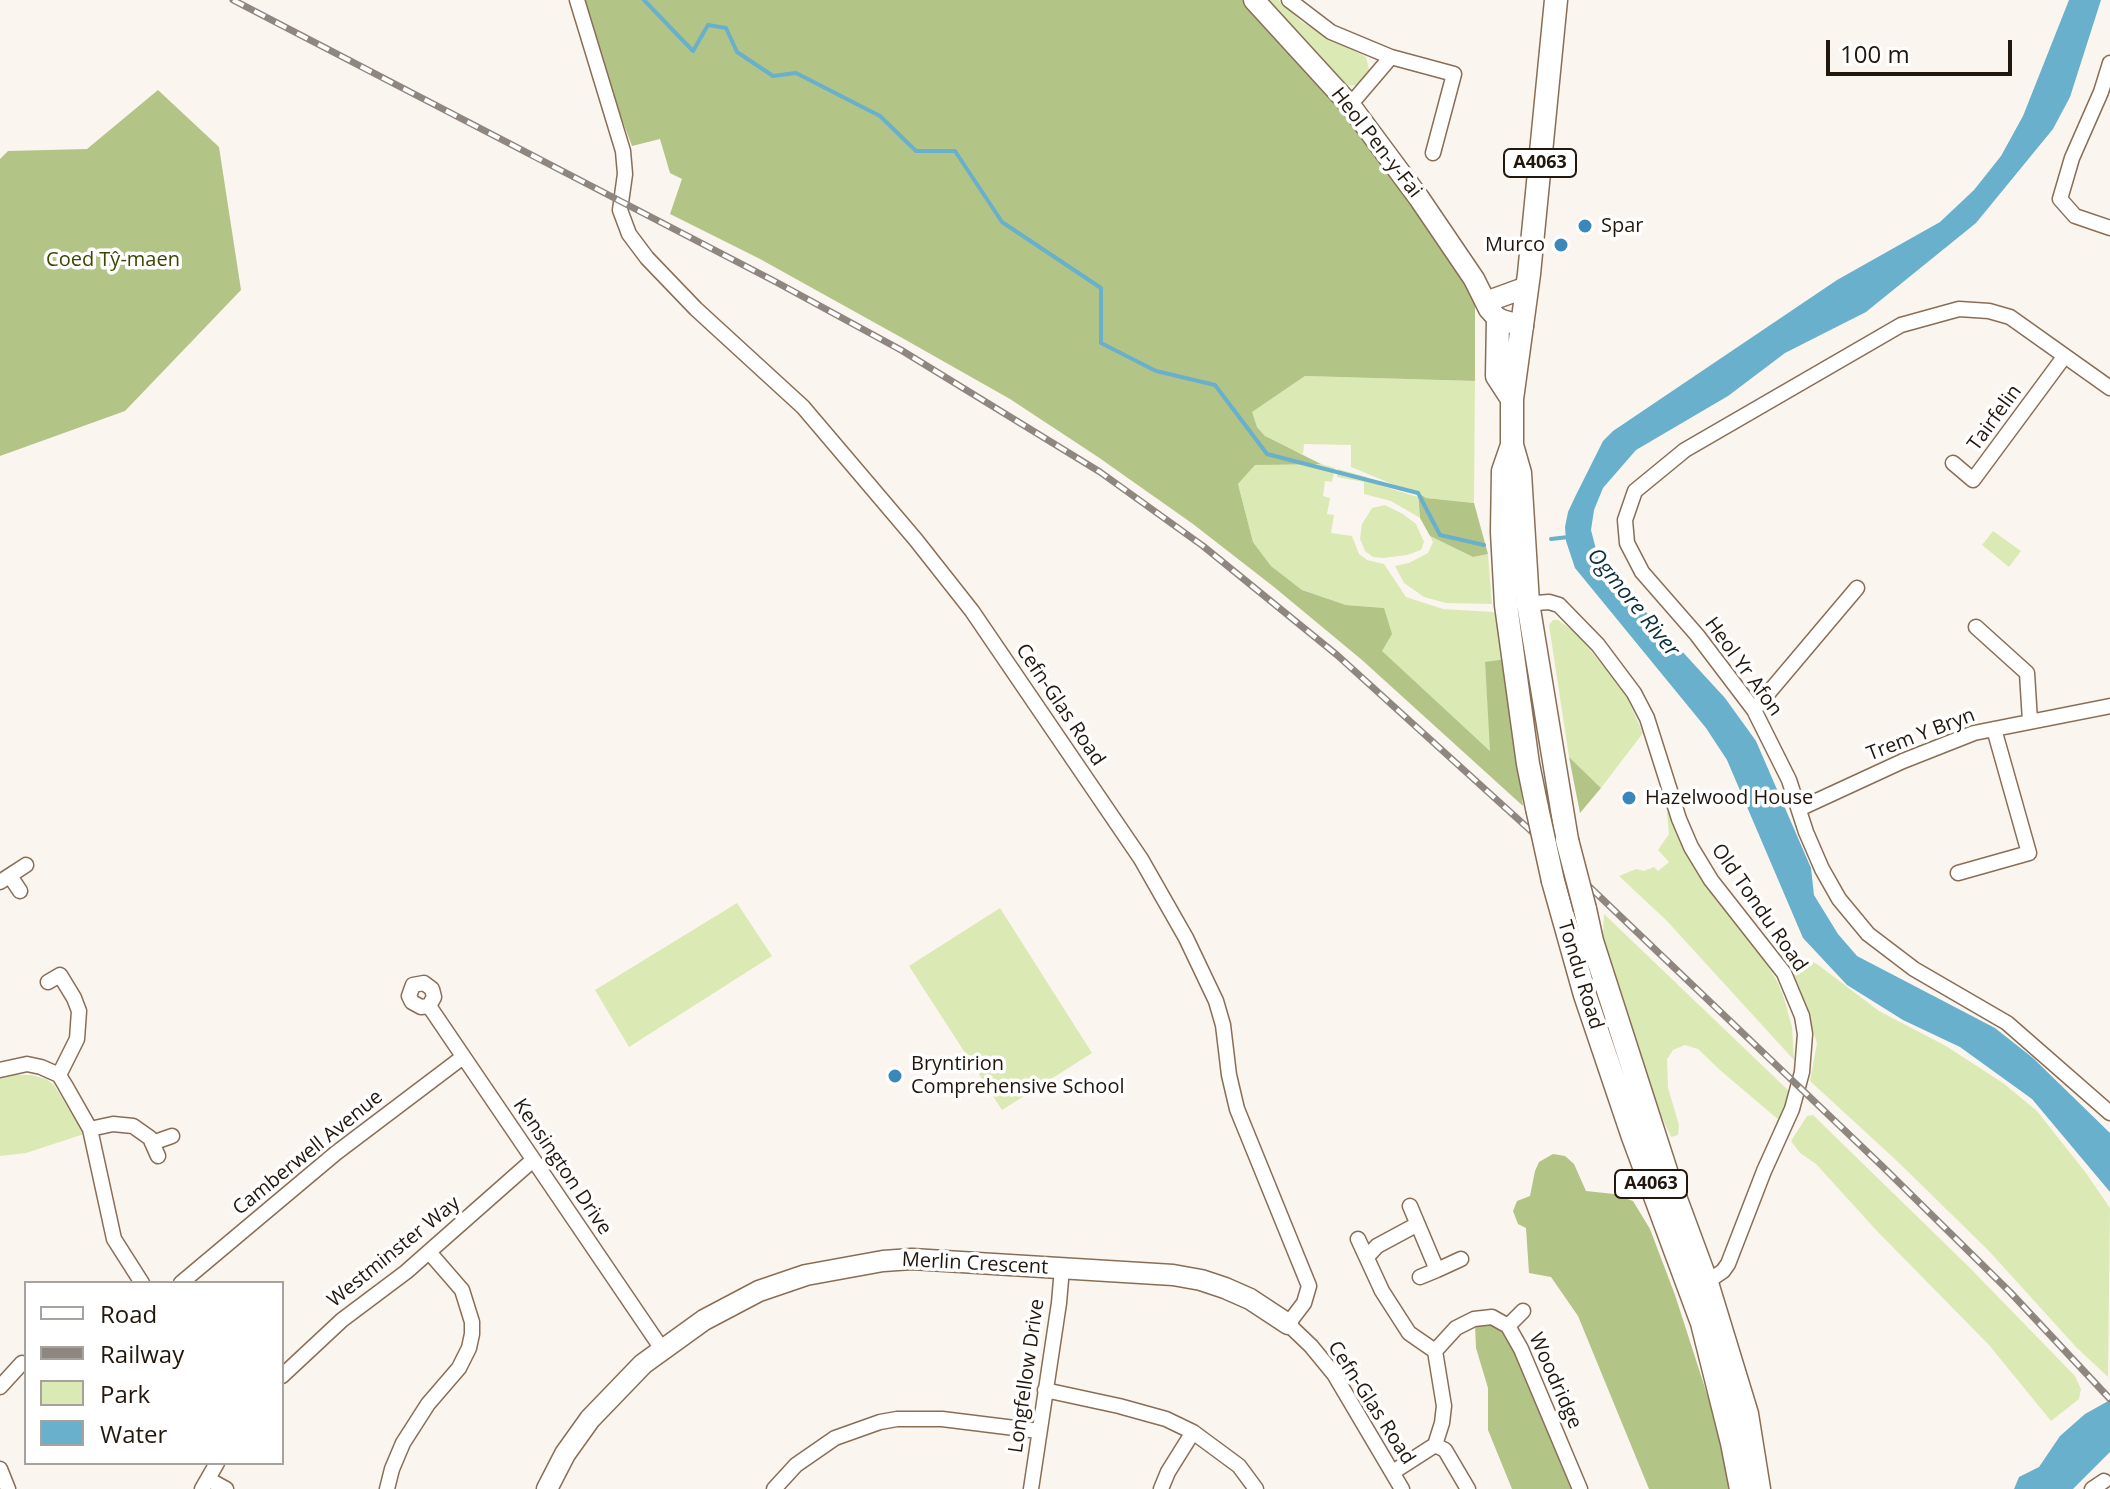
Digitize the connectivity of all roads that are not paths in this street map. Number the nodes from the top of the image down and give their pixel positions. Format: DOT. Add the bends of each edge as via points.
graph roads {
  1 [pos="577,0"];
  2 [pos="1254,0"];
  3 [pos="1289,0"];
  4 [pos="1556,0"];
  5 [pos="1391,57"];
  6 [pos="2110,63"];
  7 [pos="1350,105"];
  8 [pos="1433,153"];
  9 [pos="2110,228"];
  10 [pos="1527,287"];
  11 [pos="1492,305"];
  12 [pos="1523,326"];
  13 [pos="2064,357"];
  14 [pos="2110,388"];
  15 [pos="1512,399"];
  16 [pos="1953,463"];
  17 [pos="1857,588"];
  18 [pos="1517,604"];
  19 [pos="1976,627"];
  20 [pos="2110,706"];
  21 [pos="1754,710"];
  22 [pos="2030,721"];
  23 [pos="1994,729"];
  24 [pos="1799,809"];
  25 [pos="26,865"];
  26 [pos="1958,873"];
  27 [pos="5,879"];
  28 [pos="20,891"];
  29 [pos="61,975"];
  30 [pos="429,1006"];
  31 [pos="463,1057"];
  32 [pos="0,1070"];
  33 [pos="59,1075"];
  34 [pos="2110,1113"];
  35 [pos="90,1129"];
  36 [pos="172,1136"];
  37 [pos="533,1160"];
  38 [pos="1410,1206"];
  39 [pos="1416,1225"];
  40 [pos="1358,1239"];
  41 [pos="429,1252"];
  42 [pos="1367,1257"];
  43 [pos="1461,1259"];
  44 [pos="1062,1268"];
  45 [pos="1437,1270"];
  46 [pos="1420,1277"];
  47 [pos="141,1281"];
  48 [pos="183,1281"];
  49 [pos="1700,1287"];
  50 [pos="1523,1311"];
  51 [pos="1288,1324"];
  52 [pos="1508,1326"];
  53 [pos="662,1349"];
  54 [pos="1435,1351"];
  55 [pos="21,1372"];
  56 [pos="284,1374"];
  57 [pos="0,1387"];
  58 [pos="1045,1390"];
  59 [pos="1039,1431"];
  60 [pos="1193,1432"];
  61 [pos="1435,1445"];
  62 [pos="216,1465"];
  63 [pos="0,1469"];
  64 [pos="1393,1472"];
  65 [pos="205,1484"];
  66 [pos="8,1489"];
  67 [pos="226,1489"];
  68 [pos="387,1489"];
  69 [pos="547,1489"];
  70 [pos="774,1489"];
  71 [pos="1031,1489"];
  72 [pos="1161,1489"];
  73 [pos="1256,1489"];
  74 [pos="1402,1489"];
  75 [pos="1468,1489"];
  76 [pos="1580,1489"];
  77 [pos="1741,1489"];
  78 [pos="1759,1489"];
  1 -- 51 [label="street, Cefn-Glas Road" via="623,151 620,210 629,234 696,309 803,407 972,611 1141,859 1186,938 1216,1001 1240,1117 1309,1286"];
  2 -- 7 [label="street, Heol Pen-y-Fai"];
  3 -- 5 [label="street" via="1331,32"];
  4 -- 10 [label="main road, A4063"];
  5 -- 7 [label="street"];
  5 -- 8 [label="street" via="1454,74"];
  6 -- 9 [label="street" via="2060,199 2075,216"];
  7 -- 11 [label="street, Heol Pen-y-Fai"];
  10 -- 11 [label="street"];
  10 -- 12 [label="main road, A4063"];
  11 -- 12 [label="street, Heol Pen-y-Fai" via="1511,310"];
  11 -- 15 [label="main road" via="1497,376"];
  12 -- 15 [label="main road, Tondu Road / A4063"];
  13 -- 14 [label="street"];
  13 -- 16 [label="street, Tairfelin" via="1973,480"];
  13 -- 21 [label="street, Heol Yr Afon" via="2010,317 1989,311 1959,309 1901,325 1685,450 1646,480 1630,499 1625,520 1632,555"];
  15 -- 18 [label="main road, Tondu Road / A4063" via="1512,445 1520,473"];
  17 -- 21 [label="street"];
  18 -- 49 [label="main road, Tondu Road / A4063, bridge" via="1592,941"];
  18 -- 49 [label="main road, Tondu Road / A4063, bridge" via="1528,764 1553,881 1633,1137"];
  18 -- 49 [label="street, Old Tondu Road" via="1553,603 1565,610 1634,693 1691,847 1784,973 1802,1016 1803,1058 1792,1109 1728,1264"];
  19 -- 22 [label="street" via="2027,673"];
  20 -- 22 [label="street, Trem Y Bryn"];
  21 -- 24 [label="street, Heol Yr Afon"];
  22 -- 23 [label="street, Trem Y Bryn"];
  23 -- 24 [label="street, Trem Y Bryn" via="1903,761"];
  23 -- 26 [label="street" via="2029,853"];
  24 -- 34 [label="street, Heol Yr Afon" via="1822,869 1868,934 1914,969 2007,1023"];
  25 -- 27 [label="street"];
  27 -- 28 [label="street"];
  29 -- 33 [label="street" via="79,1011 79,1026"];
  30 -- 31 [label="street, Kensington Drive"];
  31 -- 37 [label="street, Kensington Drive"];
  31 -- 48 [label="street, Camberwell Avenue" via="336,1153"];
  32 -- 33 [label="street" via="27,1064"];
  33 -- 35 [label="street"];
  35 -- 36 [label="street" via="133,1126 155,1149"];
  35 -- 47 [label="street" via="114,1239"];
  37 -- 41 [label="street, Westminster Way"];
  37 -- 53 [label="street, Kensington Drive"];
  38 -- 39 [label="street"];
  39 -- 42 [label="street"];
  39 -- 45 [label="street"];
  40 -- 42 [label="street"];
  41 -- 56 [label="street, Westminster Way" via="342,1320"];
  41 -- 68 [label="street" via="462,1290 472,1334 459,1368 403,1443"];
  42 -- 54 [label="street" via="1409,1333"];
  43 -- 45 [label="street"];
  44 -- 51 [label="street, Merlin Crescent" via="1201,1280 1250,1299"];
  44 -- 53 [label="street, Merlin Crescent" via="912,1259 839,1268 759,1291"];
  44 -- 58 [label="street, Longfellow Drive"];
  45 -- 46 [label="street"];
  49 -- 77 [label="main road, Tondu Road / A4063"];
  49 -- 78 [label="main road, Tondu Road / A4063" via="1747,1414"];
  50 -- 52 [label="street"];
  51 -- 64 [label="street, Cefn-Glas Road" via="1334,1374"];
  52 -- 54 [label="street, Woodridge" via="1492,1317 1474,1319 1456,1328"];
  52 -- 76 [label="street, Woodridge"];
  53 -- 69 [label="street, Merlin Crescent" via="590,1419"];
  54 -- 61 [label="street" via="1444,1406"];
  55 -- 57 [label="street"];
  58 -- 59 [label="street, Longfellow Drive"];
  58 -- 60 [label="street" via="1166,1419"];
  59 -- 70 [label="street" via="942,1419 880,1422 835,1438 796,1465"];
  59 -- 71 [label="street, Longfellow Drive"];
  60 -- 72 [label="street"];
  60 -- 73 [label="street" via="1239,1466"];
  61 -- 64 [label="street"];
  61 -- 75 [label="street" via="1445,1450"];
  62 -- 65 [label="street"];
  63 -- 66 [label="street"];
  64 -- 74 [label="street, Cefn-Glas Road"];
  65 -- 67 [label="street"];
}
